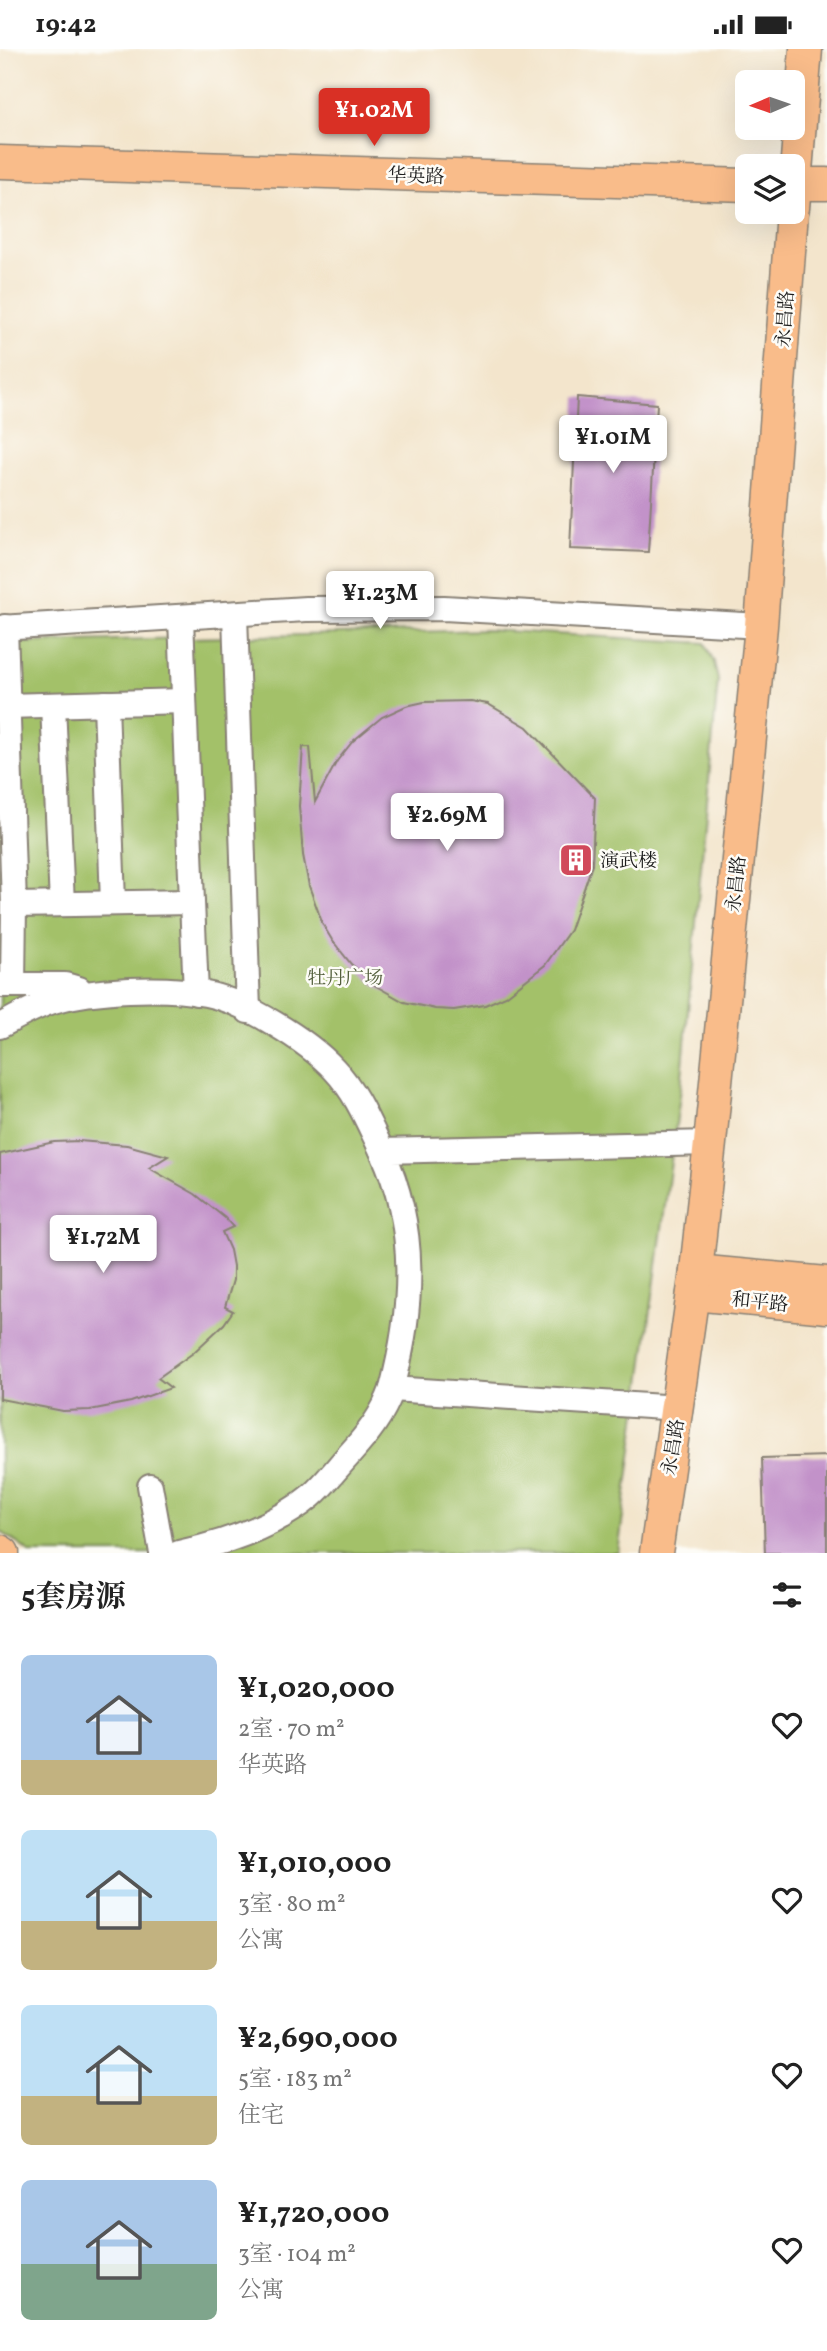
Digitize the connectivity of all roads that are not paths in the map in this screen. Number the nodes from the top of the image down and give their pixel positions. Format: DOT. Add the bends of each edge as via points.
graph roads {
  1 [pos="806,49"];
  2 [pos="797,154"];
  3 [pos="0,162"];
  4 [pos="827,184"];
  5 [pos="735,185"];
  6 [pos="805,192"];
  7 [pos="791,224"];
  8 [pos="235,614"];
  9 [pos="181,618"];
  10 [pos="3,627"];
  11 [pos="761,627"];
  12 [pos="184,701"];
  13 [pos="106,703"];
  14 [pos="53,705"];
  15 [pos="8,706"];
  16 [pos="192,902"];
  17 [pos="113,903"];
  18 [pos="62,904"];
  19 [pos="13,905"];
  20 [pos="6,985"];
  21 [pos="97,993"];
  22 [pos="196,993"];
  23 [pos="248,1010"];
  24 [pos="0,1026"];
  25 [pos="710,1143"];
  26 [pos="382,1151"];
  27 [pos="695,1282"];
  28 [pos="827,1283"];
  29 [pos="827,1307"];
  30 [pos="392,1389"];
  31 [pos="678,1408"];
  32 [pos="150,1486"];
  33 [pos="162,1553"];
  34 [pos="179,1553"];
  35 [pos="656,1553"];
  1 -- 2 [label="main road, 永昌路"];
  3 -- 5 [label="main road, 华英路"];
  4 -- 6 [label="main road"];
  7 -- 11 [label="main road, 永昌路"];
  8 -- 9 [label="street"];
  8 -- 11 [label="street" via="444,608"];
  8 -- 23 [label="street"];
  9 -- 10 [label="street"];
  9 -- 12 [label="street"];
  10 -- 15 [label="street"];
  11 -- 25 [label="main road, 永昌路"];
  12 -- 13 [label="street"];
  12 -- 16 [label="street"];
  13 -- 14 [label="street"];
  13 -- 17 [label="street"];
  14 -- 15 [label="street"];
  14 -- 18 [label="street"];
  15 -- 19 [label="street"];
  16 -- 17 [label="street"];
  16 -- 22 [label="street"];
  17 -- 18 [label="street"];
  18 -- 19 [label="street"];
  19 -- 20 [label="street"];
  20 -- 21 [label="street" via="65,985"];
  21 -- 22 [label="street"];
  21 -- 24 [label="street" via="54,1001"];
  22 -- 23 [label="street"];
  23 -- 26 [label="street" via="304,1043 334,1069 359,1102"];
  25 -- 26 [label="street"];
  25 -- 27 [label="main road, 永昌路"];
  26 -- 30 [label="street" via="393,1175 409,1243 407,1321"];
  27 -- 28 [label="main road, 和平路"];
  27 -- 29 [label="main road, 和平路"];
  27 -- 31 [label="main road, 永昌路"];
  30 -- 31 [label="street"];
  30 -- 34 [label="street" via="386,1408 365,1437 312,1496 272,1522 227,1542"];
  31 -- 35 [label="main road, 永昌路"];
  32 -- 33 [label="street"];
}
